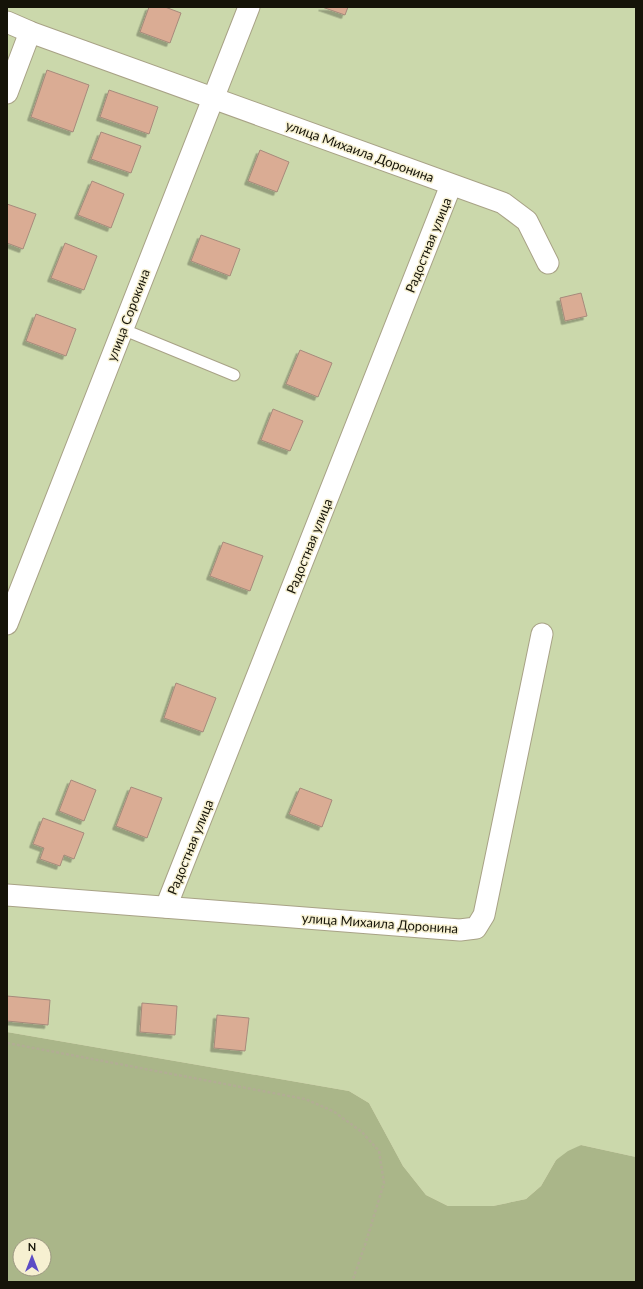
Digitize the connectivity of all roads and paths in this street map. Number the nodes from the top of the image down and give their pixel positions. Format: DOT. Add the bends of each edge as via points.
graph roads {
  1 [pos="249,7"];
  2 [pos="7,22"];
  3 [pos="30,32"];
  4 [pos="7,93"];
  5 [pos="213,98"];
  6 [pos="451,185"];
  7 [pos="548,263"];
  8 [pos="122,329"];
  9 [pos="234,376"];
  10 [pos="7,624"];
  11 [pos="542,634"];
  12 [pos="7,895"];
  13 [pos="166,907"];
  14 [pos="7,1043"];
  15 [pos="352,1282"];
  1 -- 5 [label="street, улица Сорокина"];
  2 -- 3 [label="street, улица Михаила Доронина"];
  3 -- 4 [label="street"];
  3 -- 5 [label="street, улица Михаила Доронина"];
  5 -- 6 [label="street, улица Михаила Доронина"];
  5 -- 8 [label="street, улица Сорокина"];
  6 -- 7 [label="street, улица Михаила Доронина" via="503,204 527,220"];
  6 -- 13 [label="street, Радостная улица"];
  8 -- 9 [label="lane"];
  8 -- 10 [label="street, улица Сорокина"];
  11 -- 13 [label="street, улица Михаила Доронина" via="484,915 476,928 460,930"];
  12 -- 13 [label="street, улица Михаила Доронина"];
  14 -- 15 [label="path" via="305,1099 333,1111 362,1132 379,1151 384,1183"];
}
